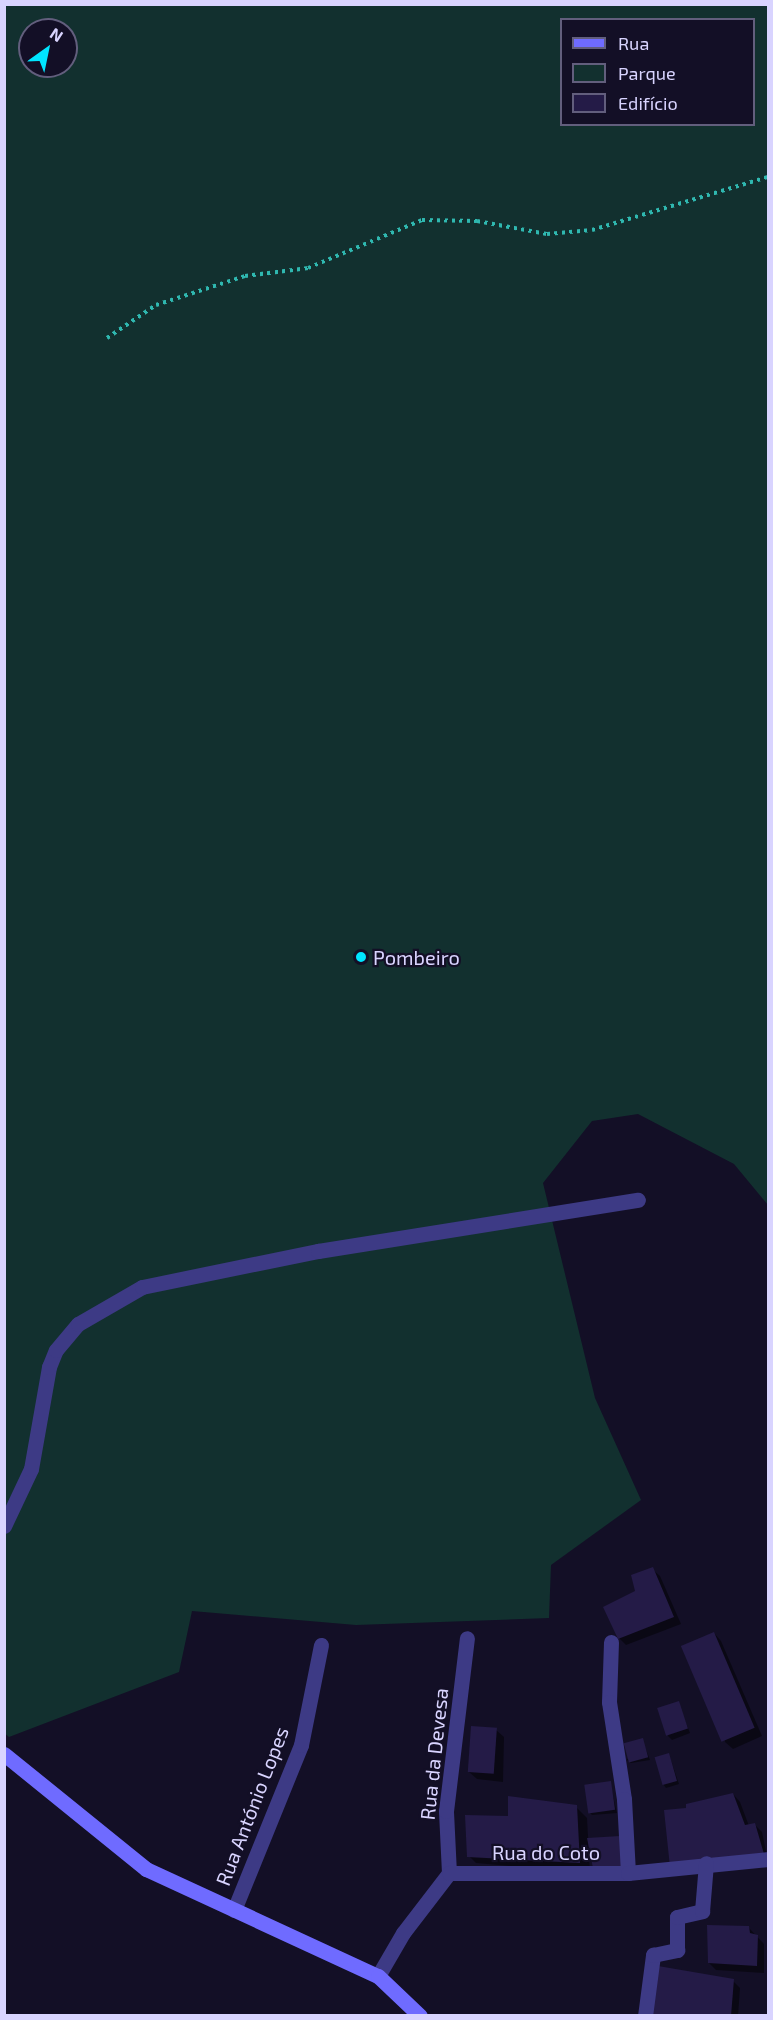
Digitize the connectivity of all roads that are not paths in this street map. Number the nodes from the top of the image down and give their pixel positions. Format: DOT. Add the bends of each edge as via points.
graph roads {
  1 [pos="638,1200"];
  2 [pos="4,1526"];
  3 [pos="467,1638"];
  4 [pos="611,1642"];
  5 [pos="321,1645"];
  6 [pos="4,1754"];
  7 [pos="768,1860"];
  8 [pos="706,1863"];
  9 [pos="628,1873"];
  10 [pos="449,1874"];
  11 [pos="234,1910"];
  12 [pos="378,1976"];
  13 [pos="420,2016"];
  14 [pos="645,2016"];
  1 -- 2 [label="street" via="318,1251 142,1287 78,1324 56,1350 49,1367 31,1469"];
  3 -- 10 [label="street, Rua da Devesa" via="446,1811"];
  4 -- 9 [label="street" via="609,1702 624,1799"];
  5 -- 11 [label="street, Rua António Lopes" via="301,1745"];
  6 -- 11 [label="street" via="146,1869"];
  7 -- 8 [label="street, Rua do Coto"];
  8 -- 9 [label="street, Rua do Coto"];
  8 -- 14 [label="street" via="702,1911 677,1917 677,1950 653,1955"];
  9 -- 10 [label="street, Rua do Coto"];
  10 -- 12 [label="street" via="403,1933"];
  11 -- 12 [label="street"];
  12 -- 13 [label="street"];
}
